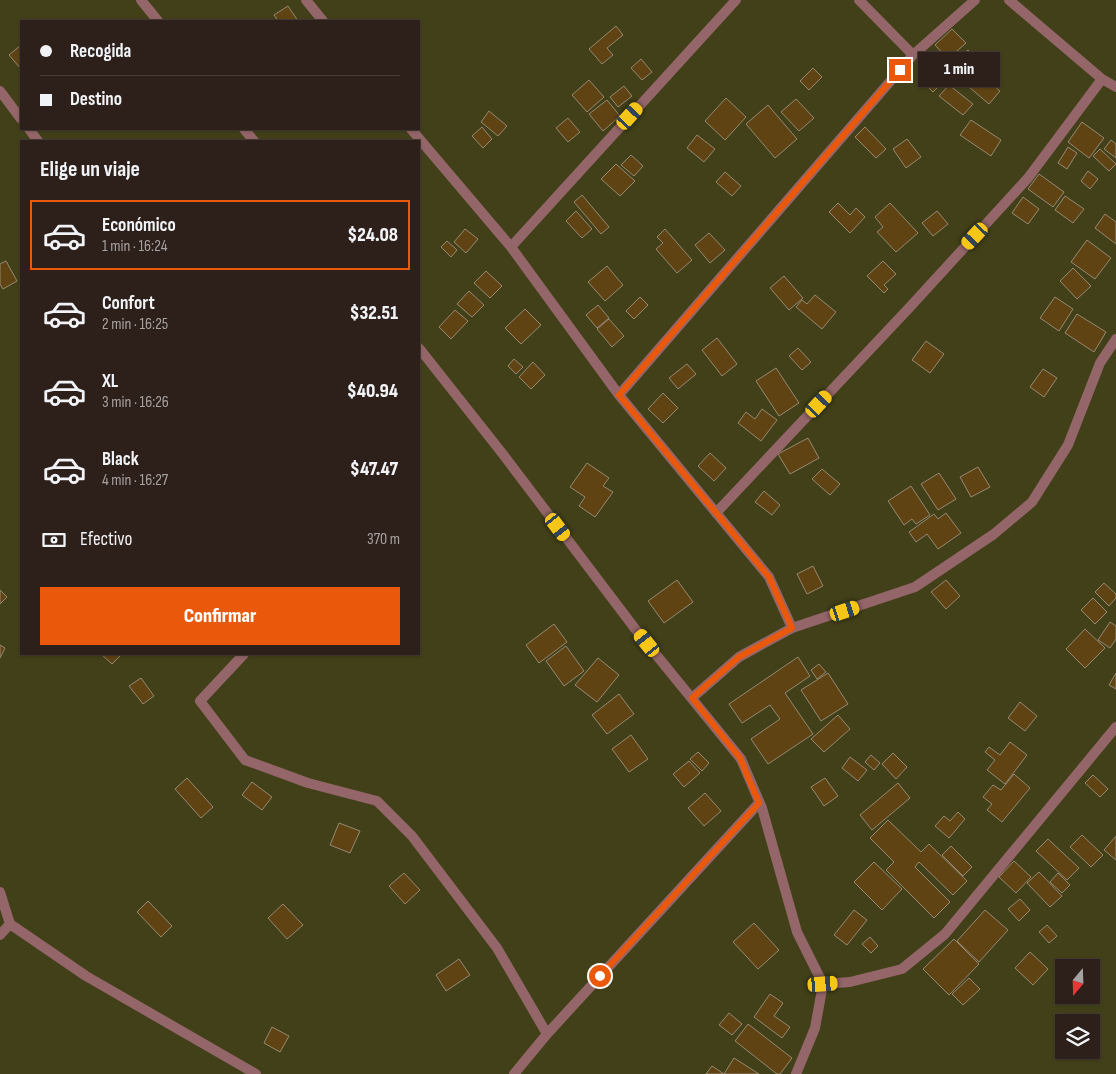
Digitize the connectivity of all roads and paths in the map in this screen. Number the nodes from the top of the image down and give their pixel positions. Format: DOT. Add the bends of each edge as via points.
graph roads {
  1 [pos="140,0"];
  2 [pos="306,0"];
  3 [pos="736,0"];
  4 [pos="859,0"];
  5 [pos="975,0"];
  6 [pos="1010,0"];
  7 [pos="157,20"];
  8 [pos="322,20"];
  9 [pos="913,55"];
  10 [pos="1102,79"];
  11 [pos="1116,87"];
  12 [pos="0,91"];
  13 [pos="20,118"];
  14 [pos="245,130"];
  15 [pos="412,130"];
  16 [pos="253,140"];
  17 [pos="510,247"];
  18 [pos="1116,339"];
  19 [pos="420,349"];
  20 [pos="619,395"];
  21 [pos="716,513"];
  22 [pos="792,628"];
  23 [pos="243,655"];
  24 [pos="692,698"];
  25 [pos="1116,727"];
  26 [pos="759,803"];
  27 [pos="0,892"];
  28 [pos="10,924"];
  29 [pos="0,934"];
  30 [pos="823,984"];
  31 [pos="547,1034"];
  32 [pos="256,1074"];
  33 [pos="514,1074"];
  34 [pos="796,1074"];
  1 -- 7 [label="street"];
  2 -- 8 [label="street"];
  3 -- 17 [label="street"];
  4 -- 9 [label="street"];
  5 -- 9 [label="street"];
  6 -- 10 [label="street"];
  9 -- 20 [label="street"];
  10 -- 11 [label="street"];
  10 -- 21 [label="street" via="1028,178"];
  12 -- 13 [label="street"];
  14 -- 16 [label="street"];
  15 -- 17 [label="street"];
  17 -- 20 [label="street"];
  18 -- 22 [label="street" via="1100,364 1068,445 1032,502 994,534 915,587"];
  19 -- 24 [label="street"];
  20 -- 21 [label="street"];
  21 -- 22 [label="street" via="769,577"];
  22 -- 24 [label="street" via="739,657"];
  23 -- 31 [label="street" via="200,701 245,760 308,783 377,801 412,836 497,948"];
  24 -- 26 [label="street" via="740,758"];
  25 -- 30 [label="street" via="945,934 902,969 850,982"];
  26 -- 30 [label="street" via="797,932"];
  26 -- 31 [label="street"];
  27 -- 28 [label="street"];
  28 -- 29 [label="street"];
  28 -- 32 [label="street" via="86,976"];
  30 -- 34 [label="street" via="815,1028"];
  31 -- 33 [label="street"];
}
